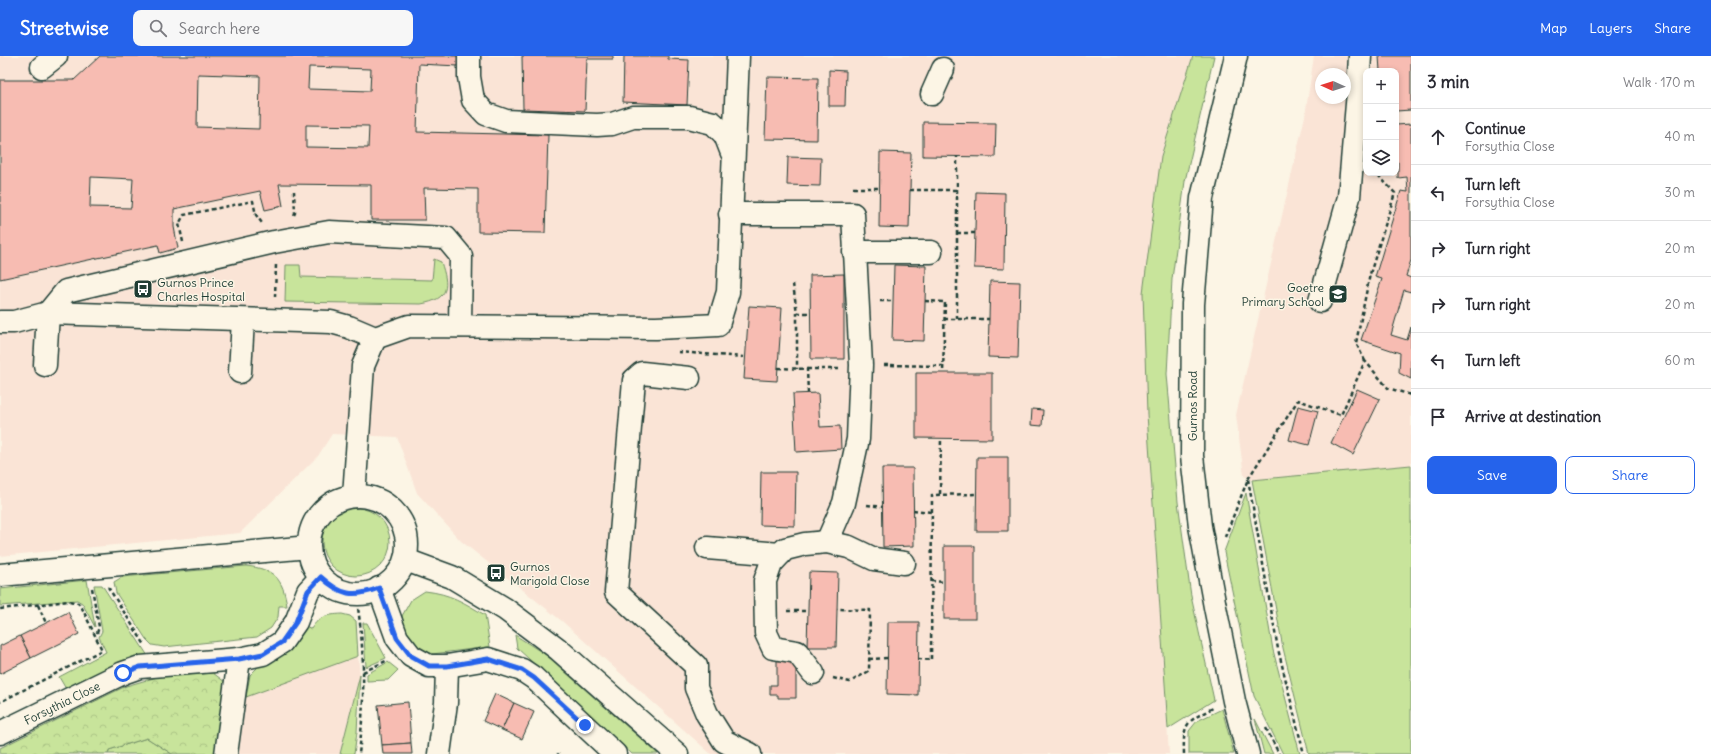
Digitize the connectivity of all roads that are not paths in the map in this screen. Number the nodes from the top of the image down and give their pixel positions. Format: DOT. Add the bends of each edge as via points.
graph roads {
  1 [pos="469,56"];
  2 [pos="738,56"];
  3 [pos="1236,56"];
  4 [pos="1360,56"];
  5 [pos="943,69"];
  6 [pos="932,94"];
  7 [pos="732,154"];
  8 [pos="730,214"];
  9 [pos="854,252"];
  10 [pos="931,252"];
  11 [pos="1320,301"];
  12 [pos="48,313"];
  13 [pos="242,320"];
  14 [pos="0,322"];
  15 [pos="460,326"];
  16 [pos="375,338"];
  17 [pos="45,365"];
  18 [pos="240,372"];
  19 [pos="689,378"];
  20 [pos="354,496"];
  21 [pos="827,542"];
  22 [pos="309,547"];
  23 [pos="707,548"];
  24 [pos="780,554"];
  25 [pos="406,560"];
  26 [pos="904,563"];
  27 [pos="0,575"];
  28 [pos="321,577"];
  29 [pos="379,588"];
  30 [pos="239,659"];
  31 [pos="447,666"];
  32 [pos="813,673"];
  33 [pos="0,733"];
  34 [pos="226,754"];
  35 [pos="439,754"];
  36 [pos="615,754"];
  37 [pos="677,754"];
  38 [pos="750,754"];
  39 [pos="1248,754"];
  1 -- 7 [label="street" via="473,100 486,114 506,121 597,125 612,124 633,117 689,118 713,123 725,135"];
  2 -- 7 [label="street"];
  3 -- 39 [label="street, Gurnos Road" via="1202,198 1194,304 1192,456 1208,570 1234,701"];
  4 -- 11 [label="street" via="1349,197"];
  5 -- 6 [label="street"];
  7 -- 8 [label="street"];
  8 -- 9 [label="street" via="853,214"];
  8 -- 15 [label="street" via="728,292 718,325 656,328"];
  9 -- 10 [label="street"];
  9 -- 21 [label="street" via="861,367 858,439 844,504"];
  12 -- 13 [label="street"];
  12 -- 14 [label="street" via="14,322"];
  12 -- 15 [label="street" via="66,290 329,232 446,238 461,256"];
  12 -- 17 [label="street"];
  13 -- 16 [label="street" via="331,322"];
  13 -- 18 [label="street"];
  15 -- 16 [label="street" via="409,326"];
  16 -- 20 [label="street" via="363,366"];
  19 -- 38 [label="street" via="642,373 634,380 616,592 696,666 696,688 707,714 724,741"];
  20 -- 22 [label="street" via="339,499 326,507 316,518"];
  20 -- 25 [label="street" via="368,496 394,511 402,522 407,536"];
  21 -- 24 [label="street" via="784,549"];
  21 -- 26 [label="street" via="849,547 874,559"];
  22 -- 27 [label="street"];
  22 -- 28 [label="street" via="312,563"];
  23 -- 24 [label="street"];
  24 -- 32 [label="street" via="771,564 765,580 766,633 773,648 797,652"];
  25 -- 29 [label="street" via="394,580"];
  25 -- 37 [label="street" via="452,576 505,609 558,649"];
  28 -- 29 [label="street" via="333,588 348,594 364,594"];
  28 -- 30 [label="street, Forsythia Close" via="308,591 296,622 282,642 263,654"];
  29 -- 31 [label="street" via="397,638 411,656 429,666"];
  30 -- 33 [label="street, Forsythia Close" via="140,667"];
  30 -- 34 [label="street"];
  31 -- 35 [label="street" via="446,703"];
  31 -- 36 [label="street" via="488,659 522,670 534,678"];
}
